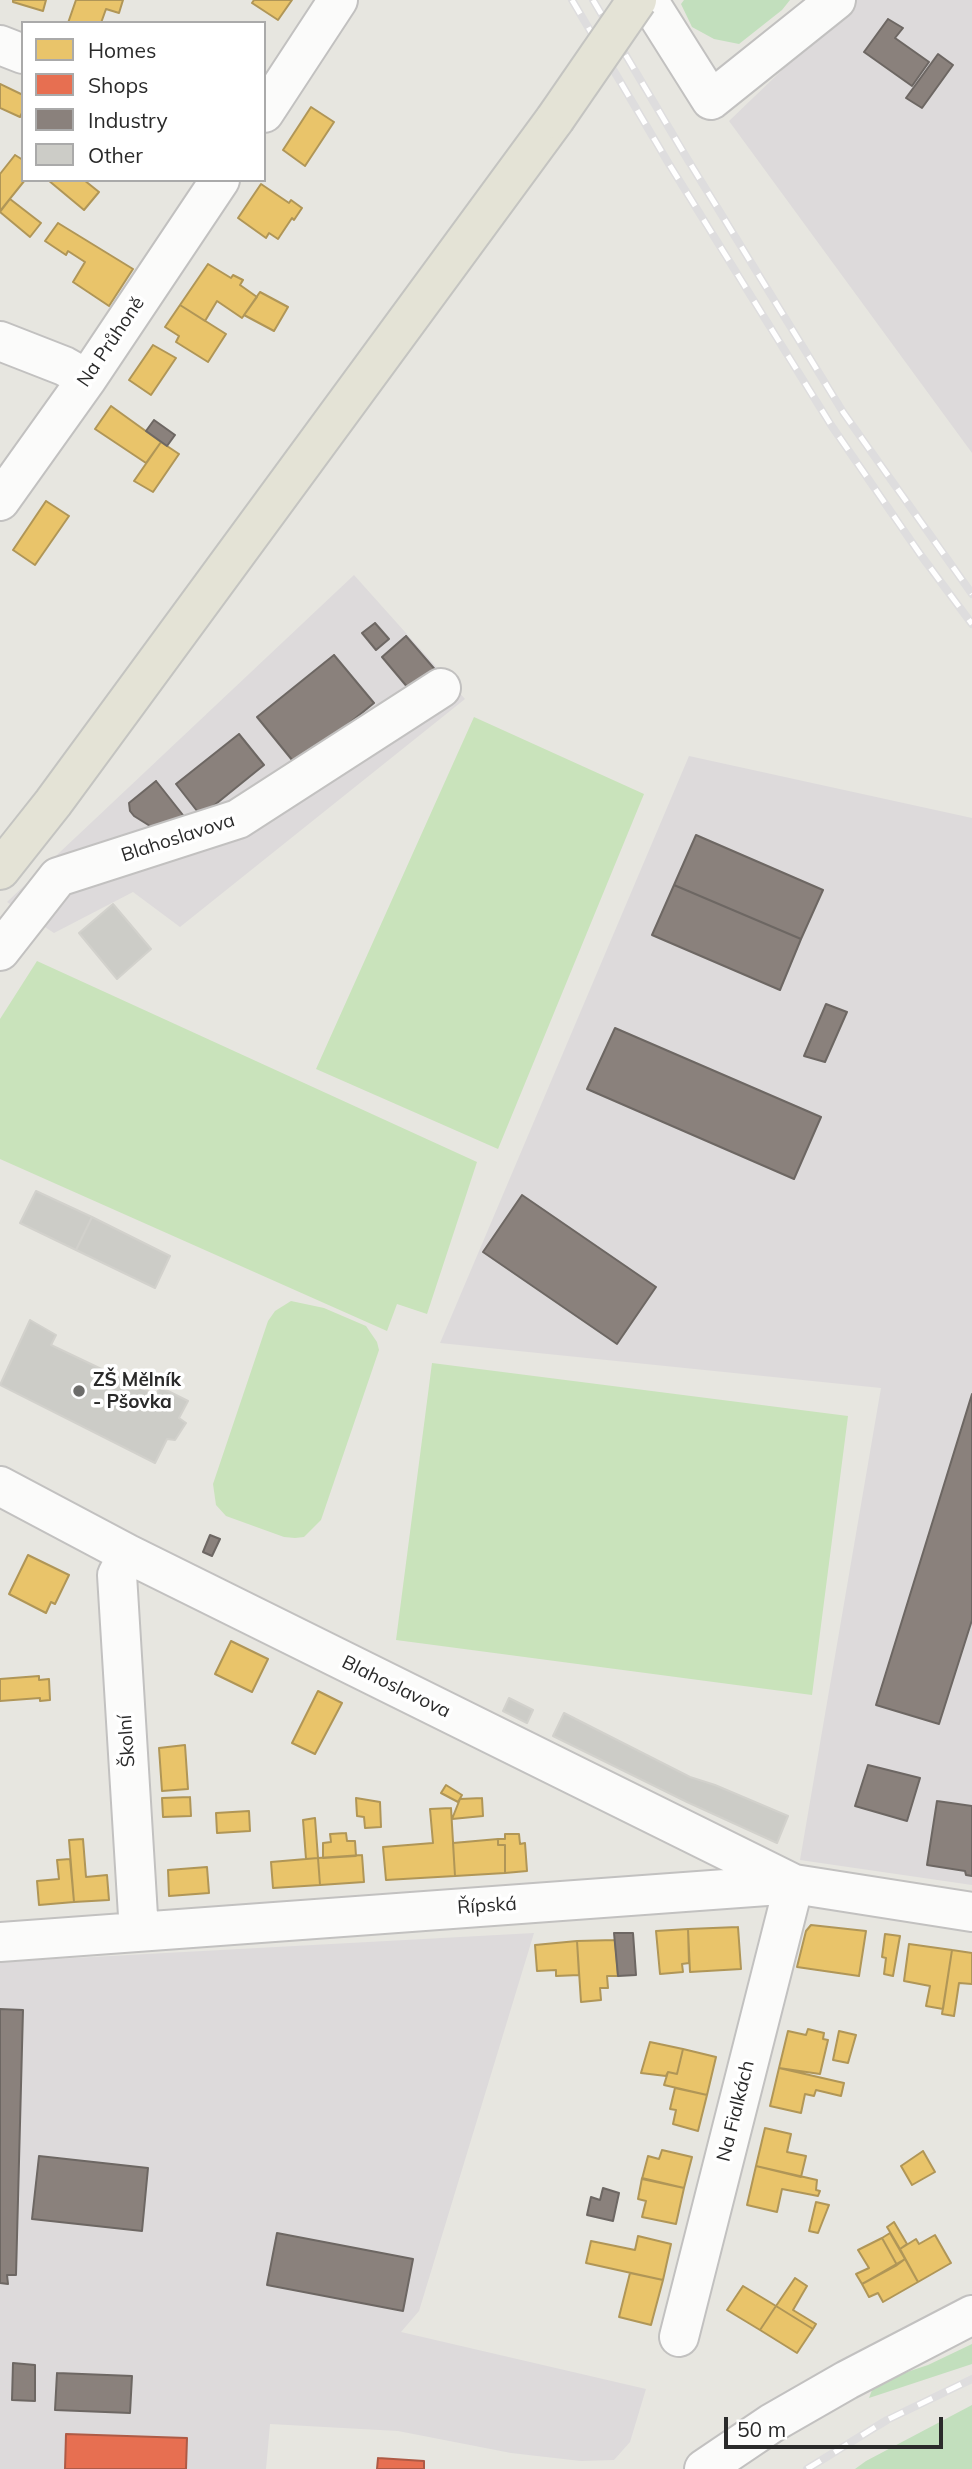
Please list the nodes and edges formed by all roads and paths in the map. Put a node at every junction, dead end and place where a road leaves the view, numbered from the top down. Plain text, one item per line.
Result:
1 (338, 0) edge
2 (637, 0) edge
3 (648, 0) edge
4 (836, 0) edge
5 (0, 45) edge
6 (21, 53) edge
7 (266, 110) edge
8 (219, 182) edge
9 (0, 341) edge
10 (87, 379) junction
11 (0, 500) edge
12 (441, 688) dead end
13 (0, 870) edge
14 (0, 951) edge
15 (0, 1486) edge
16 (128, 1554) junction
17 (794, 1884) junction
18 (972, 1912) edge
19 (139, 1932) junction
20 (0, 1942) edge
21 (972, 2315) edge
22 (679, 2337) dead end
23 (704, 2469) edge

1 - 7 street
2 - 13 main road, bridge
3 - 4 street
5 - 6 street
8 - 10 street, Na Průhoně
9 - 10 street
10 - 11 street, Na Průhoně
12 - 14 street, Blahoslavova
15 - 16 street, Blahoslavova
16 - 17 street, Blahoslavova
16 - 19 street, Školní
17 - 18 street, Řípská
17 - 19 street, Řípská
17 - 22 street, Na Fialkách
19 - 20 street, Řípská
21 - 23 street

